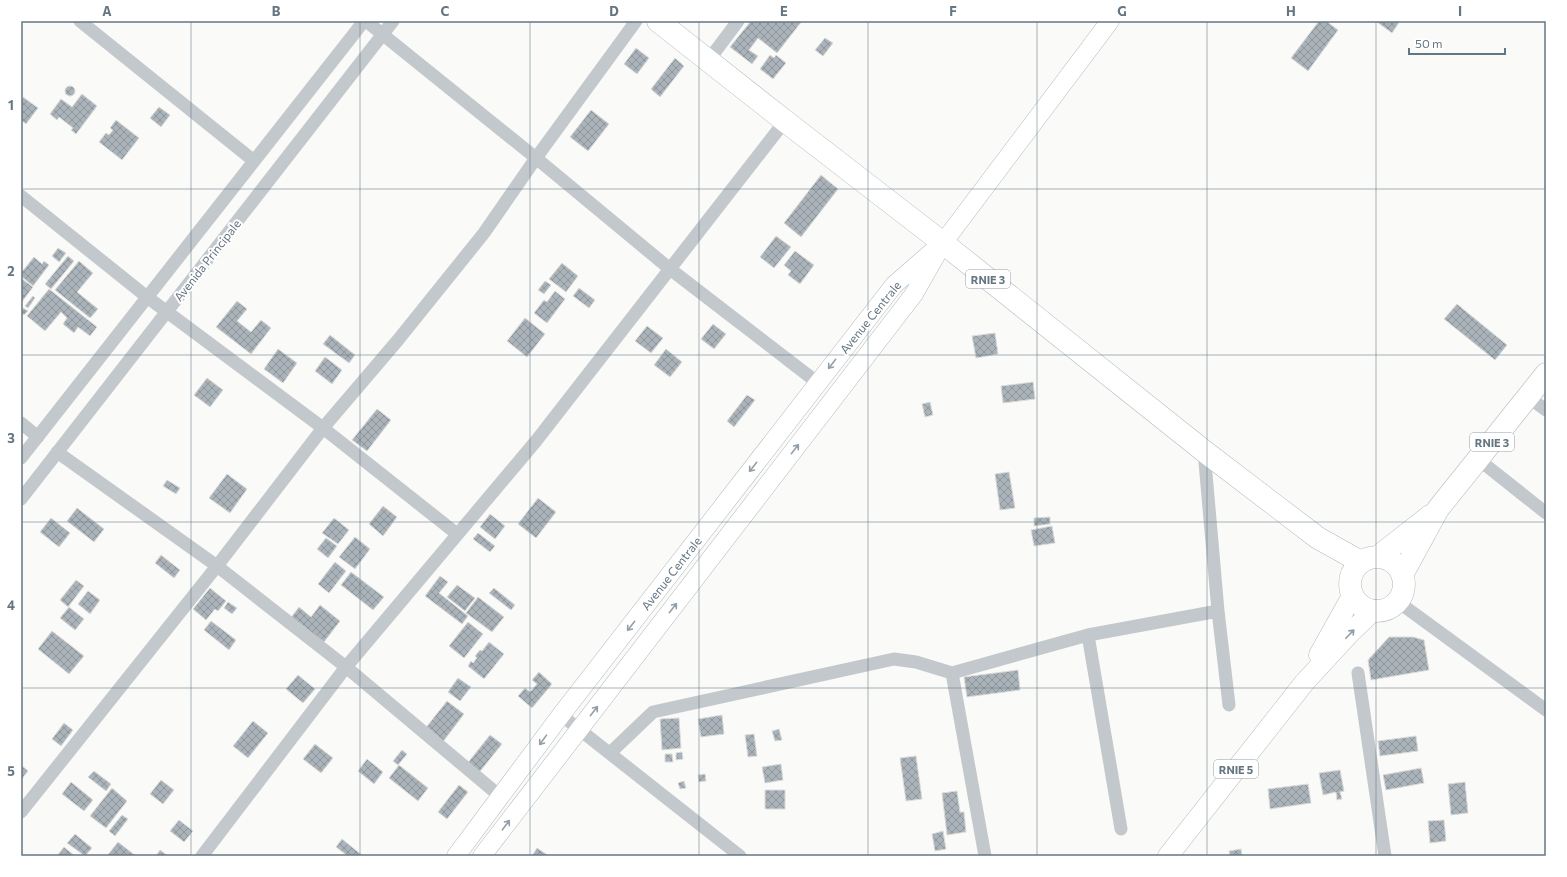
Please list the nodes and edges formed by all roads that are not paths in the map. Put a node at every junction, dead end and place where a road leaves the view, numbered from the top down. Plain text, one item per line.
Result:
1 (80, 21) edge
2 (365, 21) edge
3 (393, 21) edge
4 (636, 21) edge
5 (658, 21) edge
6 (738, 21) edge
7 (1110, 21) edge
8 (383, 34) junction
9 (708, 61) junction
10 (785, 121) junction
11 (536, 158) junction
12 (254, 161) junction
13 (21, 196) edge
14 (943, 243) junction
15 (670, 269) junction
16 (148, 297) junction
17 (167, 311) junction
18 (1546, 374) edge
19 (818, 383) junction
20 (1528, 397) junction
21 (1546, 410) edge
22 (21, 423) edge
23 (323, 428) junction
24 (38, 437) junction
25 (1204, 451) junction
26 (58, 452) junction
27 (21, 458) edge
28 (1478, 459) junction
29 (21, 499) edge
30 (1438, 509) junction
31 (1546, 513) edge
32 (457, 534) junction
33 (217, 566) junction
34 (1360, 574) junction
35 (1402, 575) junction
36 (1397, 601) junction
37 (1374, 610) junction
38 (1218, 611) junction
39 (1088, 635) junction
40 (346, 667) junction
41 (952, 673) junction
42 (1358, 673) dead end
43 (1304, 683) junction
44 (1229, 705) dead end
45 (1546, 710) edge
46 (561, 715) junction
47 (579, 729) junction
48 (610, 753) junction
49 (501, 797) junction
50 (21, 812) edge
51 (1121, 829) dead end
52 (202, 856) edge
53 (456, 856) edge
54 (482, 856) edge
55 (740, 856) edge
56 (985, 856) edge
57 (1168, 856) edge
58 (1385, 856) edge

1 - 12 street
2 - 8 street
2 - 12 street, Avenida Principale
3 - 8 street, Avenida Principale
4 - 11 street
5 - 9 highway, RNIE 3
6 - 9 street
7 - 14 street
8 - 11 street
8 - 17 street, Avenida Principale
9 - 10 highway, RNIE 3
10 - 14 highway, RNIE 3
10 - 15 street
11 - 15 street
11 - 23 street
12 - 16 street, Avenida Principale
13 - 16 street
14 -> 19 street, Avenue Centrale
14 - 25 highway, RNIE 3
47 -> 14 street, Avenue Centrale
15 - 19 street
15 - 32 street
16 - 17 street
16 - 24 street, Avenida Principale
17 - 23 street
17 - 26 street, Avenida Principale
18 - 20 highway, RNIE 3
19 -> 46 street, Avenue Centrale
20 - 21 street
20 - 28 highway, RNIE 3
22 - 24 street
23 - 32 street
23 - 33 street
24 - 27 street, Avenida Principale
25 - 34 highway, RNIE 3
25 - 38 street
26 - 29 street, Avenida Principale
26 - 33 street
28 - 30 highway, RNIE 3
28 - 31 street
30 - 34 highway, RNIE 3
30 - 35 highway, RNIE 3
32 - 40 street
33 - 40 street
33 - 50 street
34 - 35 highway, RNIE 3
34 - 37 highway, RNIE 3
34 - 43 main road, RNIE 5
35 - 36 highway, RNIE 3
36 - 37 highway
36 - 45 street
43 -> 37 main road, RNIE 5
38 - 39 street
38 - 44 street
39 - 41 street
39 - 51 street
40 - 49 street
40 - 52 street
41 - 48 street
41 - 56 street
42 - 58 street
43 - 57 main road, RNIE 5
46 - 47 street
46 -> 49 street, Avenue Centrale
47 - 48 street
54 -> 47 street, Avenue Centrale
48 - 55 street
49 - 53 street, Avenue Centrale

